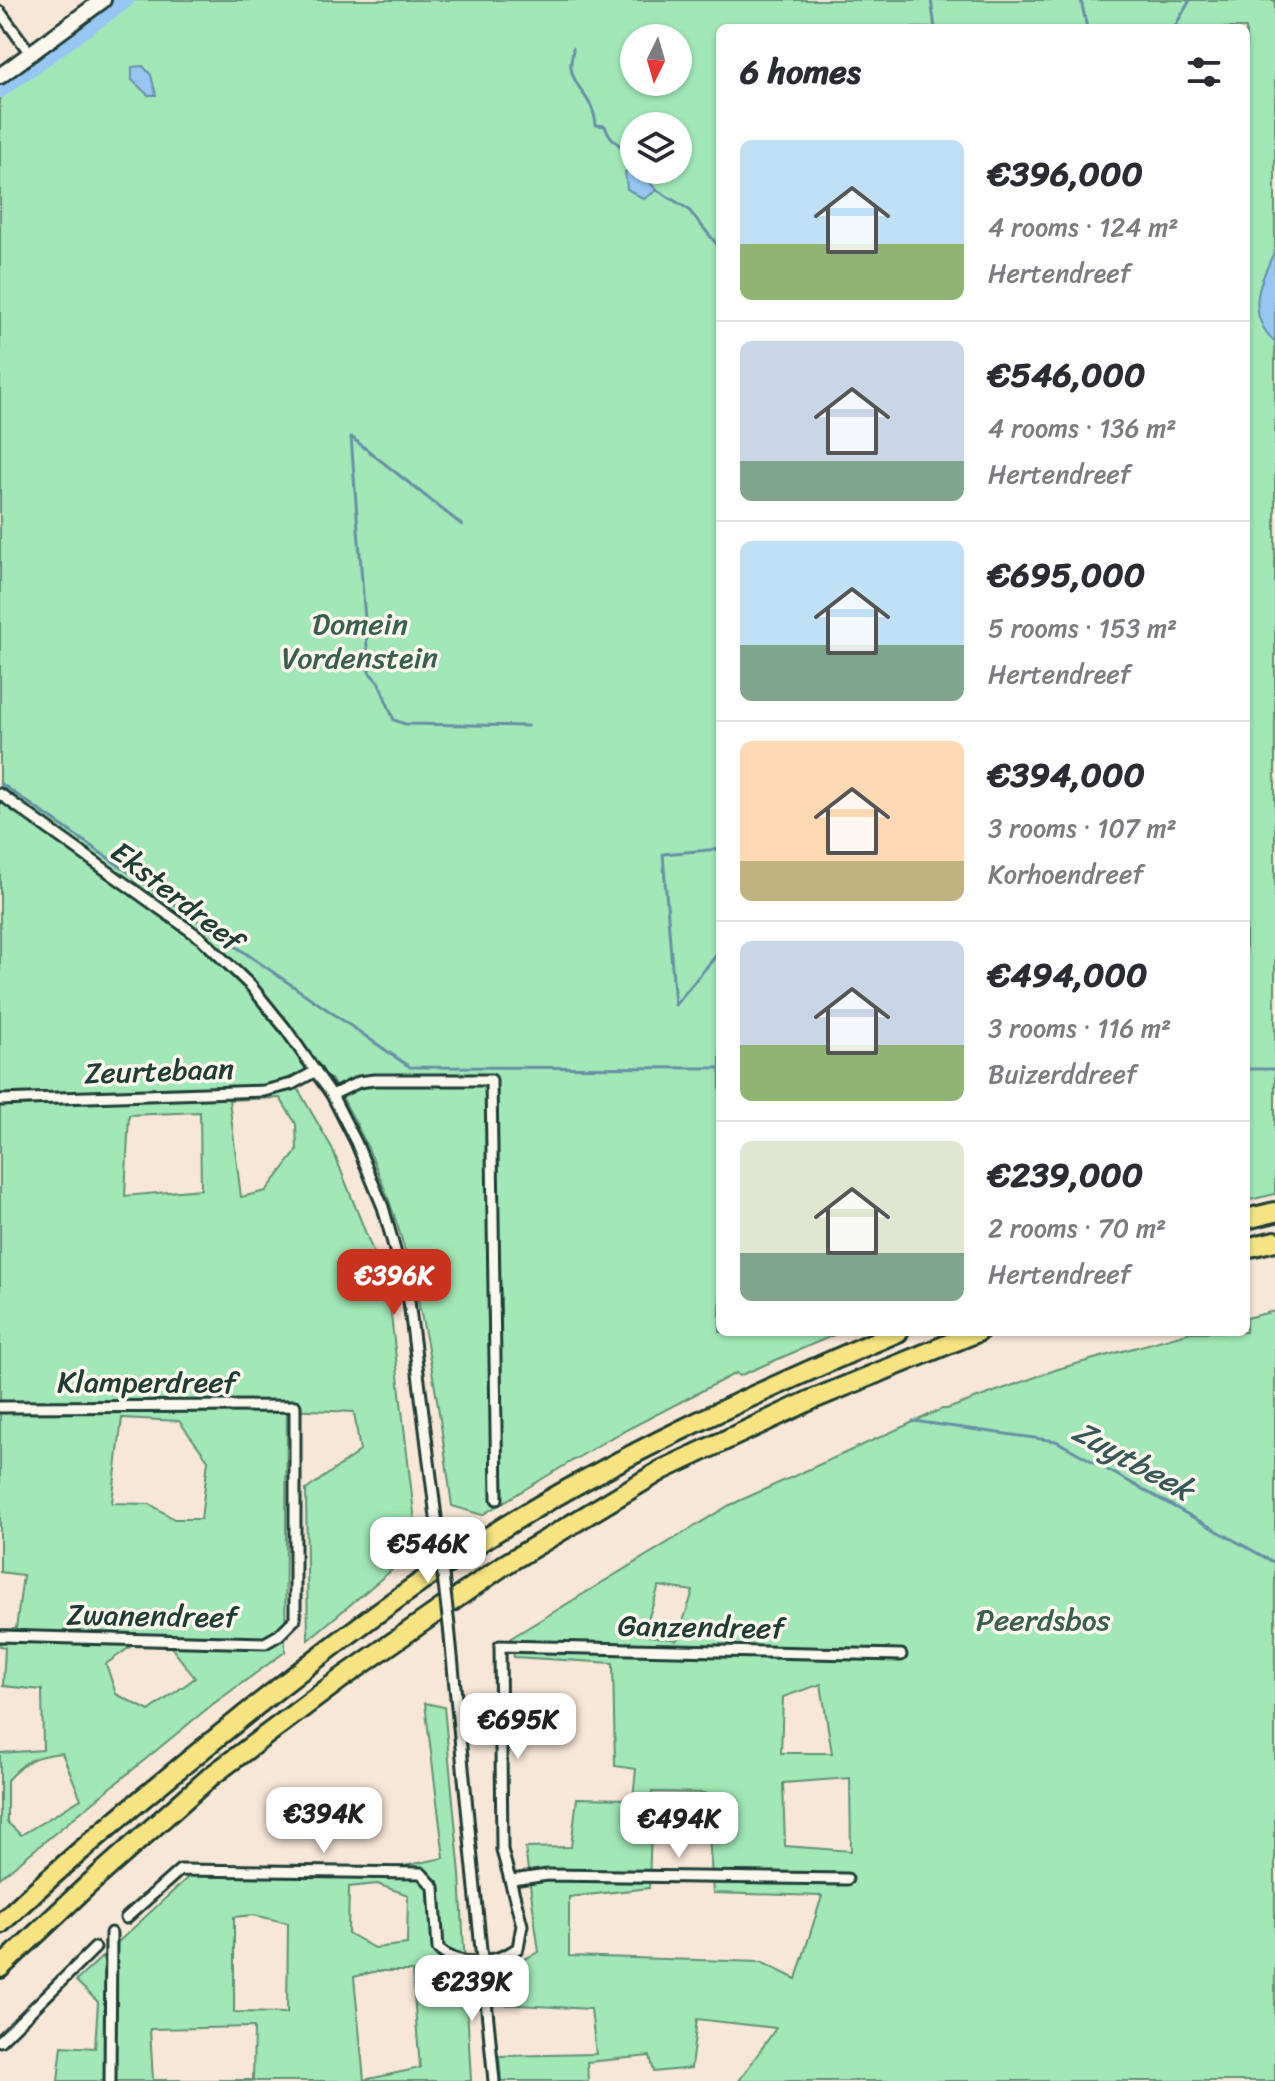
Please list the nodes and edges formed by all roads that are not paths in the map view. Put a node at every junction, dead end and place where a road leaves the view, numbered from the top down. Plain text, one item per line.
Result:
1 (103, 0) edge
2 (0, 12) edge
3 (30, 53) junction
4 (0, 76) edge
5 (0, 794) edge
6 (316, 1071) junction
7 (332, 1095) junction
8 (0, 1100) edge
9 (1275, 1212) edge
10 (1250, 1218) edge
11 (1275, 1241) edge
12 (1250, 1247) edge
13 (889, 1336) edge
14 (968, 1336) edge
15 (0, 1407) edge
16 (497, 1499) dead end
17 (295, 1619) joint
18 (0, 1636) edge
19 (901, 1655) dead end
20 (847, 1879) dead end
21 (512, 1880) junction
22 (126, 1918) dead end
23 (0, 1924) edge
24 (111, 1933) dead end
25 (95, 1948) dead end
26 (482, 1961) junction
27 (0, 1968) edge
28 (0, 2041) edge
29 (110, 2081) edge
30 (494, 2081) edge

1 - 3 main road
2 - 3 street
3 - 4 main road
5 - 6 street, Eksterdreef
6 - 7 street, Eksterdreef
6 - 8 street, Zeurtebaan
7 - 16 street
7 - 26 street, Eksterdreef, bridge
9 - 10 highway
11 - 12 highway
13 - 23 highway
14 - 27 highway
15 - 17 street, Klamperdreef
17 - 18 street, Zwanendreef
19 - 21 street, Ganzendreef
20 - 21 street
21 - 26 street
22 - 26 street
24 - 29 street
25 - 28 street
26 - 30 street, Eksterdreef

